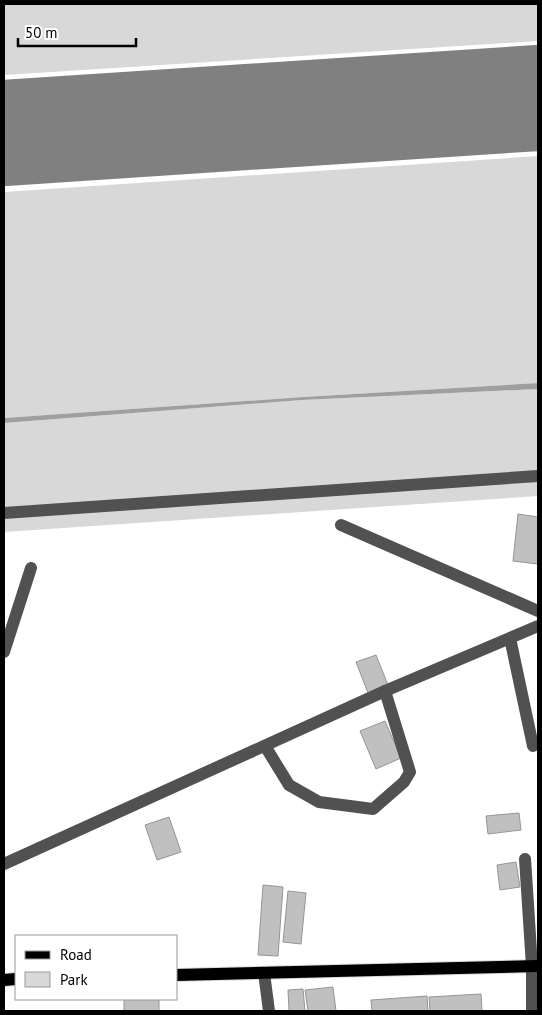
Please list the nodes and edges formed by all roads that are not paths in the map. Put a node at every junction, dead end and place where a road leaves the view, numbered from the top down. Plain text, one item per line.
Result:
1 (538, 476) edge
2 (4, 513) edge
3 (341, 525) dead end
4 (31, 568) dead end
5 (538, 611) edge
6 (538, 626) edge
7 (510, 638) junction
8 (4, 652) edge
9 (385, 691) junction
10 (265, 746) junction
11 (533, 746) dead end
12 (5, 859) edge
13 (525, 859) dead end
14 (535, 966) edge
15 (264, 973) junction
16 (178, 975) edge
17 (269, 1011) edge
18 (532, 1011) edge

1 - 2 street
3 - 5 street
4 - 8 street
6 - 7 street
7 - 9 street
7 - 11 street
9 - 10 street
9 - 10 street
10 - 12 street
13 - 14 street
14 - 15 main road
14 - 18 street
15 - 16 main road
15 - 17 street

